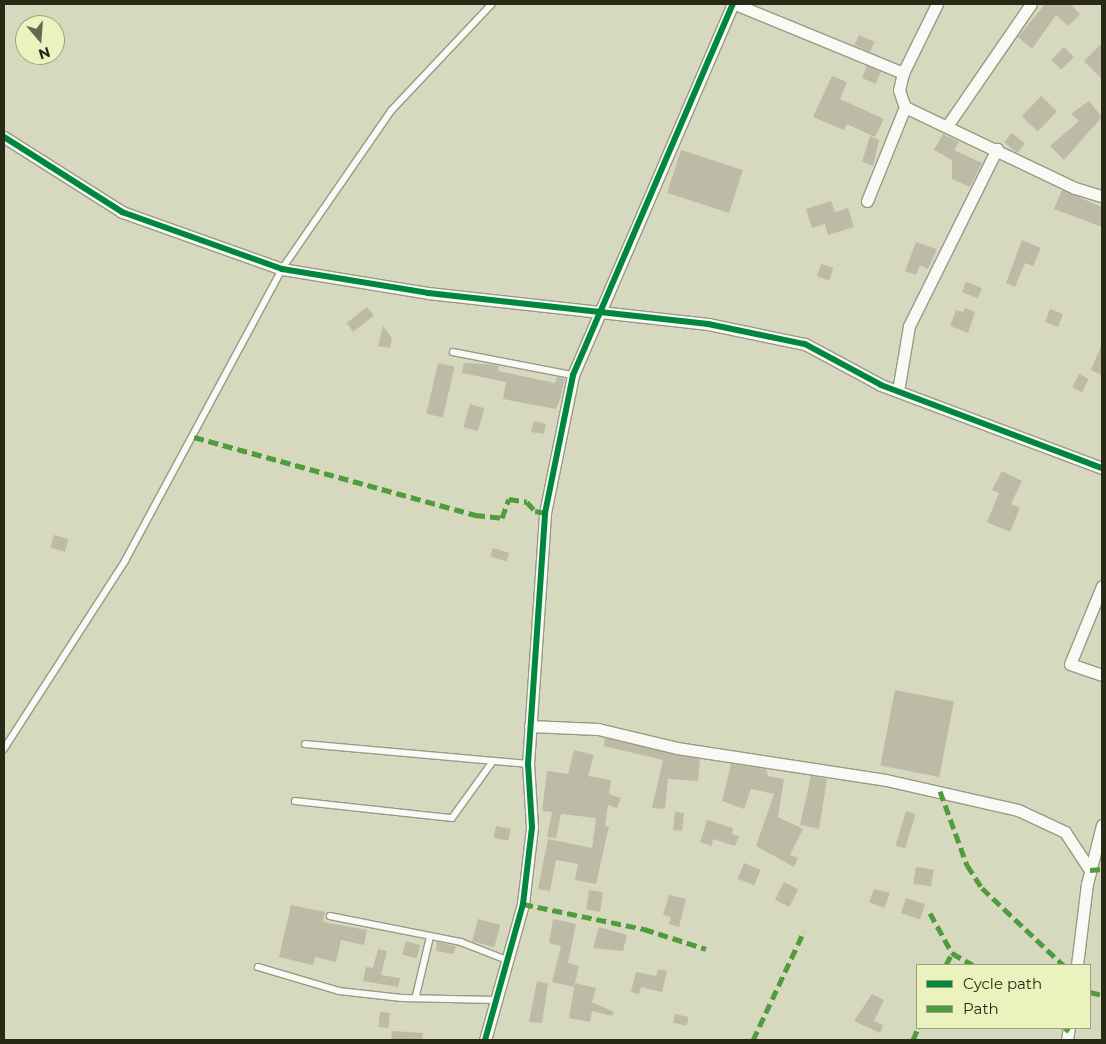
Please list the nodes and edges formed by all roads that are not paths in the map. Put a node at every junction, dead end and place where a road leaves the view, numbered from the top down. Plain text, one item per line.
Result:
1 (492, 4) edge
2 (734, 4) edge
3 (937, 4) edge
4 (1031, 4) edge
5 (903, 73) junction
6 (905, 106) junction
7 (947, 126) junction
8 (4, 137) edge
9 (998, 149) junction
10 (1102, 196) edge
11 (868, 201) dead end
12 (282, 269) junction
13 (597, 311) junction
14 (453, 352) dead end
15 (573, 375) junction
16 (898, 392) junction
17 (1102, 468) edge
18 (1102, 586) edge
19 (1102, 675) edge
20 (530, 726) junction
21 (305, 744) dead end
22 (4, 748) edge
23 (491, 764) junction
24 (528, 764) junction
25 (295, 800) dead end
26 (1102, 825) edge
27 (1090, 870) junction
28 (330, 916) dead end
29 (430, 937) junction
30 (508, 960) junction
31 (1077, 964) edge
32 (258, 968) dead end
33 (416, 996) junction
34 (495, 1000) junction
35 (485, 1040) edge

1 - 12 lane
2 - 5 street
2 - 13 street
3 - 5 street
4 - 7 street
5 - 6 street
6 - 7 street
6 - 11 street
7 - 9 street
8 - 12 street
9 - 10 street
9 - 16 street
12 - 13 street
12 - 22 lane
13 - 15 street
13 - 16 street
14 - 15 lane
15 - 20 street
16 - 17 street
18 - 19 street
20 - 24 street
20 - 27 street
21 - 23 lane
23 - 24 lane
23 - 25 lane
24 - 30 street
26 - 27 street
27 - 31 street
28 - 29 lane
29 - 30 lane
29 - 33 lane
30 - 34 street
32 - 33 lane
33 - 34 lane
34 - 35 street

